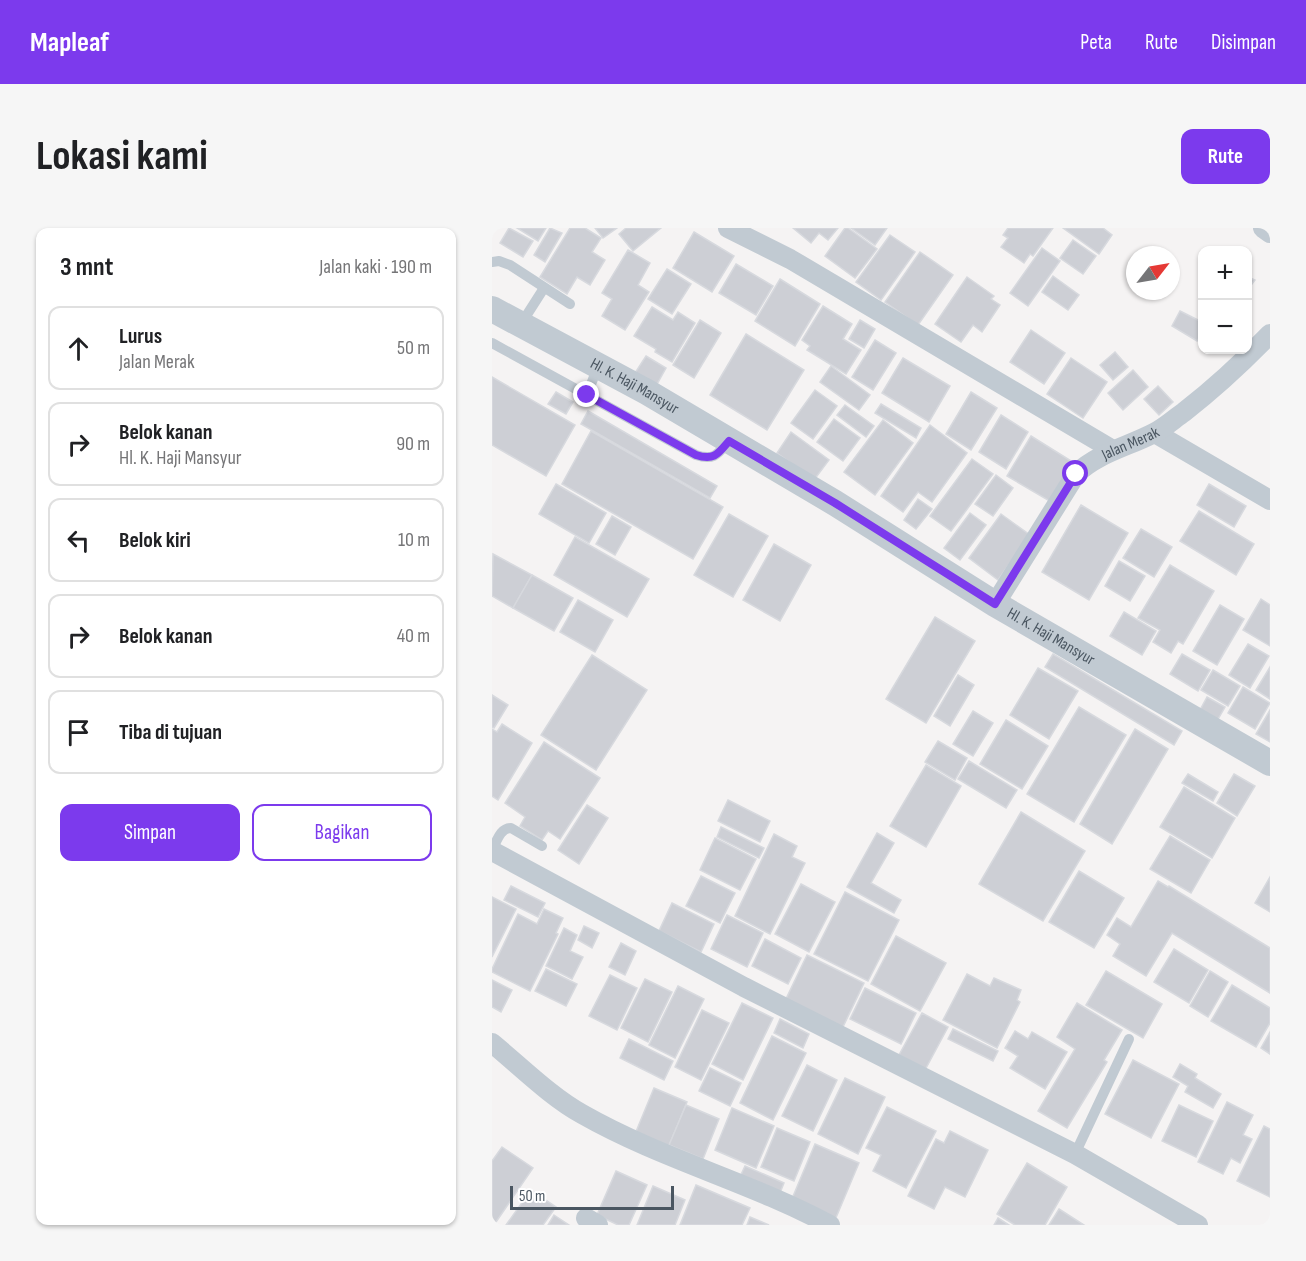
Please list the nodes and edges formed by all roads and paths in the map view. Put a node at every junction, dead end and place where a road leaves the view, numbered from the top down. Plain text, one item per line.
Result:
1 (728, 228) edge
2 (1263, 228) edge
3 (1270, 233) edge
4 (492, 262) edge
5 (544, 288) junction
6 (570, 304) dead end
7 (492, 309) edge
8 (520, 324) junction
9 (1270, 334) edge
10 (492, 343) edge
11 (598, 366) junction
12 (587, 395) junction
13 (1155, 433) junction
14 (729, 441) junction
15 (1113, 450) junction
16 (1270, 500) edge
17 (995, 604) junction
18 (1270, 763) edge
19 (542, 846) dead end
20 (492, 850) edge
21 (1129, 1039) dead end
22 (492, 1043) edge
23 (1075, 1154) junction
24 (830, 1225) edge
25 (1198, 1225) edge

1 - 15 street
2 - 3 street
4 - 5 lane
5 - 6 lane
5 - 8 lane
7 - 8 street, Hl. K. Haji Mansyur
8 - 11 street, Hl. K. Haji Mansyur
9 - 13 street, Jalan Merak
10 - 12 lane
11 - 12 lane
11 - 14 street, Hl. K. Haji Mansyur
12 - 14 lane
13 - 15 street, Jalan Merak
13 - 16 street
14 - 17 street, Hl. K. Haji Mansyur
15 - 17 street, Jalan Merak
17 - 18 street, Hl. K. Haji Mansyur
19 - 20 lane
20 - 23 street
21 - 23 lane
22 - 24 street
23 - 25 street

